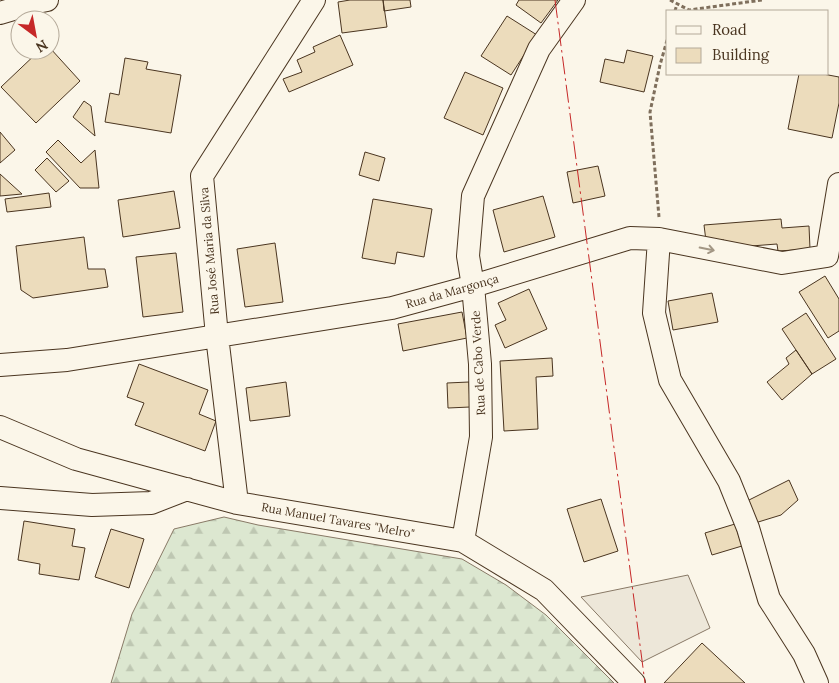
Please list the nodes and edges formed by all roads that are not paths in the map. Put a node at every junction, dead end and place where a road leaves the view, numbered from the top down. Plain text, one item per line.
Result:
1 (47, 0) edge
2 (314, 0) edge
3 (574, 0) edge
4 (0, 13) edge
5 (839, 184) edge
6 (659, 239) junction
7 (473, 286) junction
8 (217, 336) junction
9 (0, 365) edge
10 (0, 427) edge
11 (187, 489) junction
12 (0, 498) edge
13 (237, 503) junction
14 (462, 541) junction
15 (634, 683) edge
16 (817, 683) edge

1 - 4 street
2 - 8 street, Rua José Maria da Silva
3 - 7 street, Rua de Cabo Verde
6 -> 5 street, Rua da Margonça
6 - 7 street, Rua da Margonça
6 - 16 street
7 - 8 street, Rua da Margonça
7 - 14 street, Rua de Cabo Verde
8 - 9 street, Rua da Margonça
8 - 13 street, Rua José Maria da Silva
10 - 11 street, Rua Manuel Tavares "Melro"
11 - 12 street
11 - 13 street, Rua Manuel Tavares "Melro"
13 - 14 street, Rua Manuel Tavares "Melro"
14 - 15 street, Rua Manuel Tavares "Melro"

